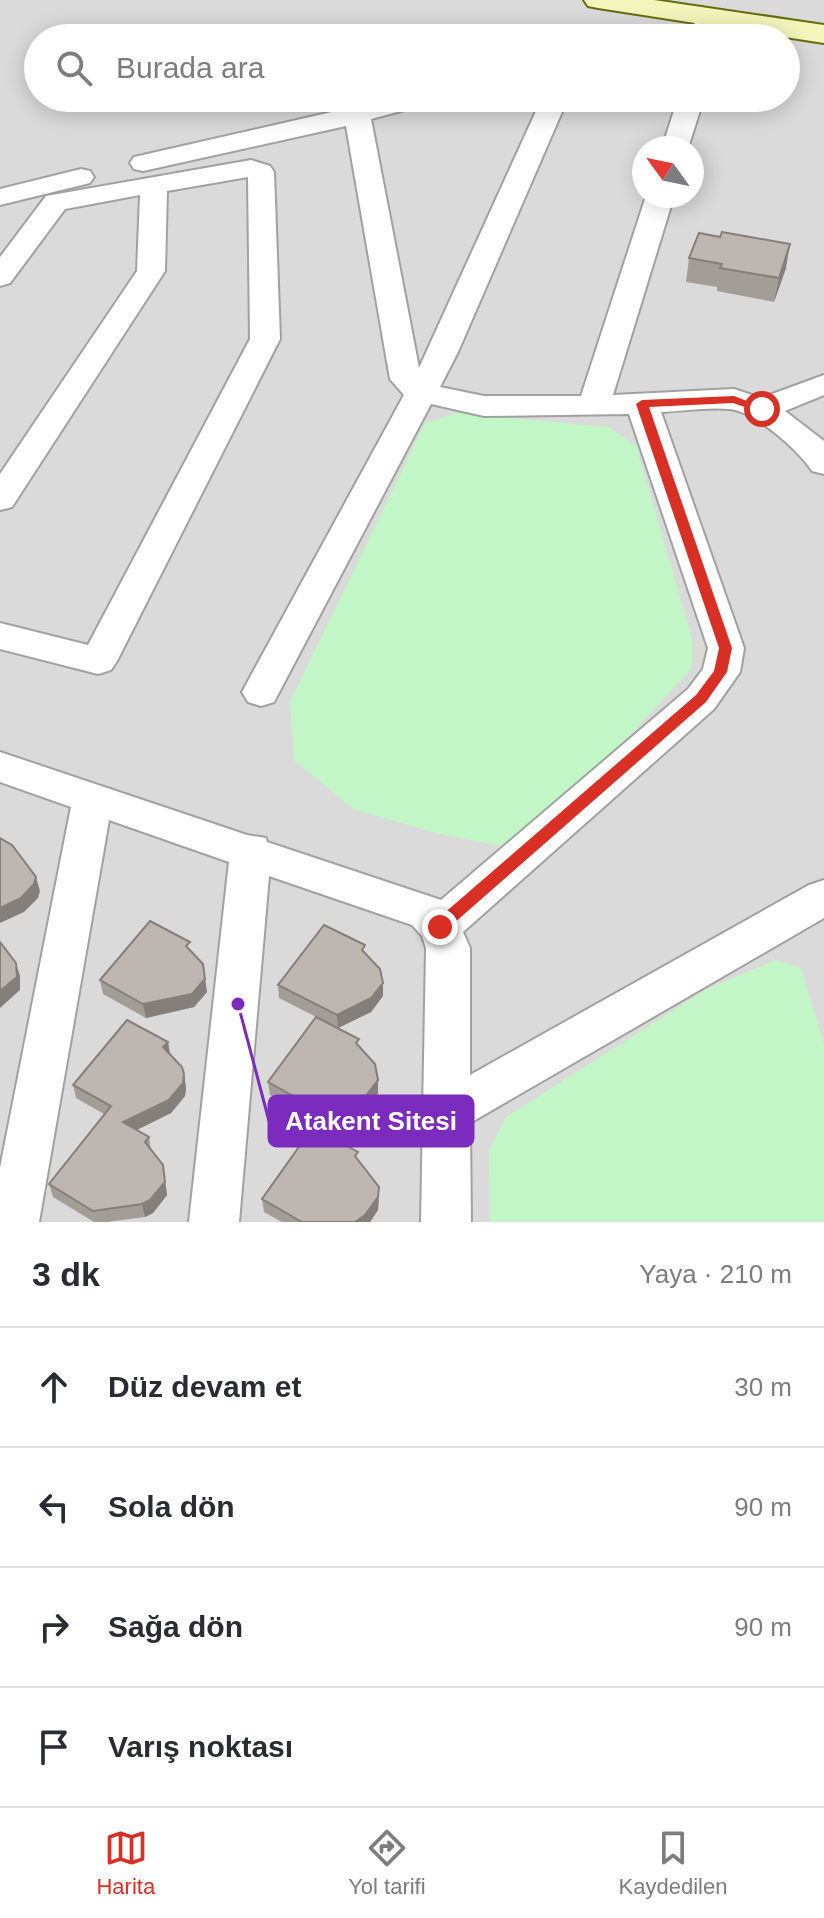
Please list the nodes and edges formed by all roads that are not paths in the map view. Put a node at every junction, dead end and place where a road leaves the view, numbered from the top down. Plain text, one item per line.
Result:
1 (598, 0) edge
2 (714, 18) junction
3 (707, 24) edge
4 (755, 24) edge
5 (800, 31) edge
6 (824, 34) edge
7 (368, 112) edge
8 (549, 112) edge
9 (687, 112) edge
10 (357, 115) junction
11 (679, 136) edge
12 (181, 167) junction
13 (154, 185) junction
14 (0, 197) edge
15 (656, 208) edge
16 (0, 277) edge
17 (824, 384) edge
18 (419, 392) junction
19 (642, 404) junction
20 (594, 406) junction
21 (762, 409) junction
22 (824, 464) edge
23 (0, 499) edge
24 (0, 636) edge
25 (261, 692) dead end
26 (0, 767) edge
27 (93, 797) junction
28 (251, 850) junction
29 (822, 905) edge
30 (440, 927) junction
31 (447, 1112) junction
32 (14, 1222) edge
33 (214, 1222) edge
34 (446, 1222) edge

1 - 2 street
2 - 3 street
2 - 4 street
5 - 6 street
7 - 10 street
8 - 18 street
9 - 11 street
10 - 12 street
10 - 18 street
12 - 13 street
12 - 14 street
12 - 24 street
13 - 16 street
13 - 23 street
15 - 20 street
17 - 21 street
18 - 20 street
18 - 25 street
19 - 20 street
19 - 21 street
19 - 30 street
21 - 22 street
26 - 27 street
27 - 28 street
27 - 32 street
28 - 30 street
28 - 33 street
29 - 31 street
30 - 31 street
31 - 34 street

